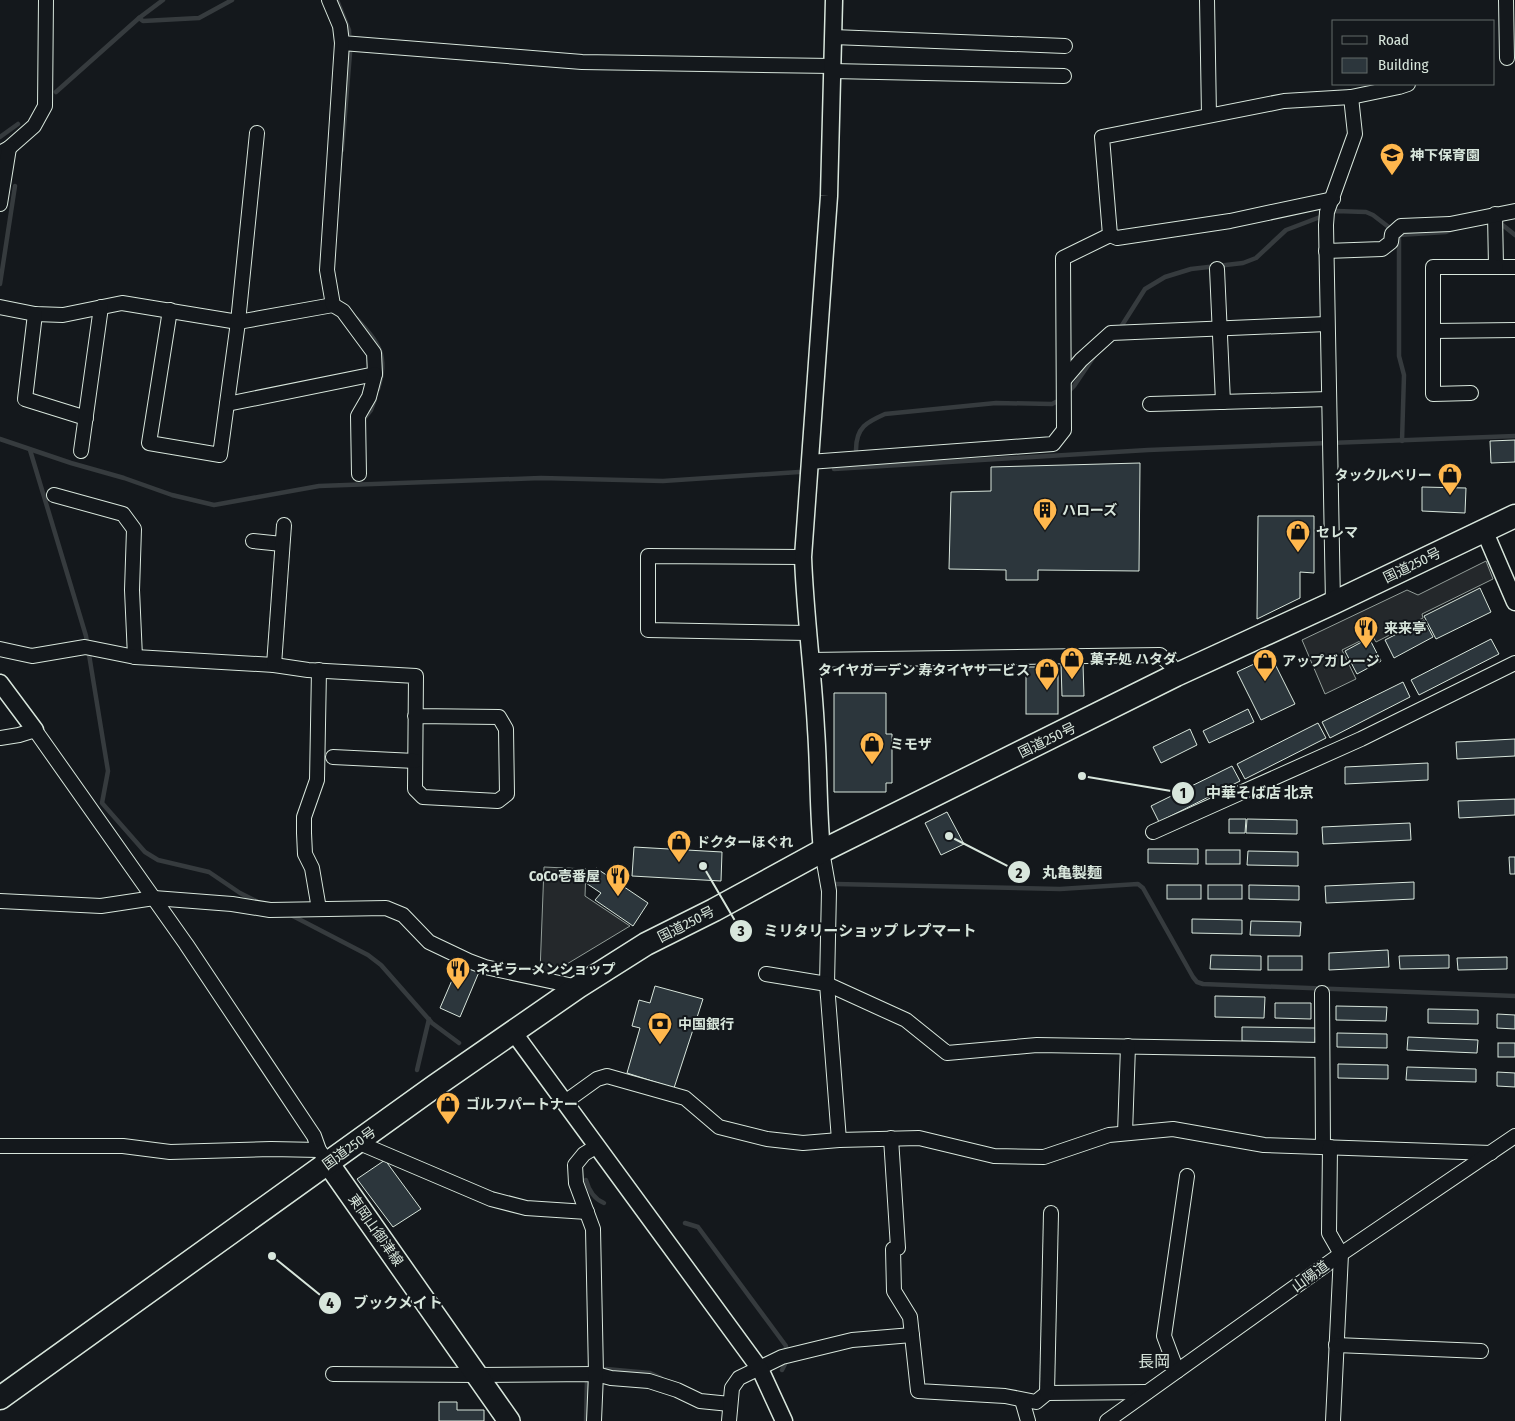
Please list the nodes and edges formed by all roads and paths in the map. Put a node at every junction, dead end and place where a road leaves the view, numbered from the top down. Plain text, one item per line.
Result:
1 (46, 0) edge
2 (329, 0) edge
3 (834, 0) edge
4 (1207, 0) edge
5 (1506, 0) edge
6 (833, 37) junction
7 (347, 43) junction
8 (1065, 46) dead end
9 (1505, 58) edge
10 (832, 69) junction
11 (1064, 76) dead end
12 (1406, 85) edge
13 (1351, 97) junction
14 (1209, 115) junction
15 (257, 133) dead end
16 (4, 151) edge
17 (1333, 199) junction
18 (0, 204) edge
19 (1515, 210) edge
20 (1495, 214) junction
21 (1110, 235) junction
22 (1326, 251) junction
23 (1496, 267) junction
24 (1515, 267) edge
25 (1217, 269) dead end
26 (332, 305) junction
27 (1, 307) edge
28 (101, 307) junction
29 (170, 310) junction
30 (35, 314) junction
31 (238, 322) junction
32 (1328, 324) junction
33 (1219, 329) junction
34 (1515, 330) edge
35 (1433, 331) junction
36 (376, 374) junction
37 (1064, 391) junction
38 (1471, 393) dead end
39 (1329, 399) junction
40 (1223, 402) junction
41 (227, 404) junction
42 (1150, 404) dead end
43 (86, 418) junction
44 (81, 451) dead end
45 (809, 462) junction
46 (359, 474) dead end
47 (54, 495) dead end
48 (1515, 516) edge
49 (284, 525) dead end
50 (1484, 530) junction
51 (253, 541) dead end
52 (282, 544) junction
53 (803, 557) junction
54 (1515, 602) edge
55 (1332, 604) junction
56 (808, 633) junction
57 (0, 649) edge
58 (135, 657) junction
59 (810, 660) junction
60 (1515, 664) edge
61 (274, 665) junction
62 (319, 670) junction
63 (1176, 675) junction
64 (0, 683) edge
65 (415, 716) junction
66 (35, 730) junction
67 (0, 738) edge
68 (333, 757) dead end
69 (415, 761) junction
70 (1153, 832) dead end
71 (822, 852) junction
72 (154, 898) junction
73 (0, 901) edge
74 (319, 909) junction
75 (766, 974) dead end
76 (827, 984) junction
77 (572, 986) junction
78 (1322, 993) dead end
79 (514, 1033) junction
80 (1128, 1046) junction
81 (1322, 1050) junction
82 (566, 1102) junction
83 (1125, 1134) junction
84 (1515, 1136) edge
85 (891, 1138) junction
86 (839, 1140) junction
87 (357, 1142) junction
88 (0, 1146) edge
89 (597, 1146) junction
90 (1326, 1147) junction
91 (1491, 1153) junction
92 (324, 1156) junction
93 (1188, 1176) dead end
94 (587, 1212) junction
95 (1050, 1212) dead end
96 (1341, 1254) junction
97 (912, 1335) junction
98 (1336, 1344) junction
99 (1481, 1351) dead end
100 (760, 1369) junction
101 (1177, 1371) junction
102 (332, 1374) dead end
103 (596, 1374) junction
104 (477, 1375) junction
105 (1147, 1392) junction
106 (1047, 1393) junction
107 (0, 1398) edge
108 (1022, 1400) junction
109 (730, 1404) junction
110 (509, 1421) edge
111 (594, 1421) edge
112 (729, 1421) edge
113 (784, 1421) edge
114 (1028, 1421) edge
115 (1107, 1421) edge
116 (1333, 1421) edge

1 - 16 street
2 - 7 street
3 - 6 street
4 - 14 street
5 - 9 street
6 - 8 street
6 - 10 street
7 - 10 street
7 - 26 street
10 - 11 street
10 - 45 street
12 - 13 street
13 - 14 street
13 - 17 street
14 - 21 street
15 - 31 street
16 - 18 street
17 - 21 street
17 - 22 street
19 - 20 street
20 - 22 street
20 - 23 street
21 - 37 street
22 - 32 street
23 - 24 street
23 - 35 street
25 - 33 street
26 - 31 street
26 - 36 street
27 - 30 street
28 - 29 street
28 - 30 street
28 - 43 street
29 - 31 street
29 - 41 street
30 - 43 street
31 - 41 street
32 - 33 street
32 - 39 street
33 - 37 street
33 - 40 street
34 - 35 street
35 - 38 street
36 - 41 street
36 - 46 street
37 - 45 street
39 - 40 street
39 - 55 street
40 - 42 street
43 - 44 street
45 - 53 street
47 - 58 street
48 - 50 highway, 国道250号
49 - 52 street
50 - 54 street
50 - 55 highway, 国道250号
51 - 52 street
52 - 61 street
53 - 56 street
53 - 56 street
55 - 63 highway, 国道250号
56 - 59 street
57 - 58 street
58 - 61 street
59 - 63 street
59 - 71 street
60 - 70 street
61 - 62 street
62 - 65 street
62 - 74 street
63 - 71 highway, 国道250号
64 - 66 street
65 - 69 street
65 - 69 street
66 - 67 street
66 - 72 street
68 - 69 street
71 - 76 street
71 - 77 highway, 国道250号
72 - 73 street
72 - 74 street
72 - 92 street
74 - 77 street
75 - 76 street
76 - 80 street
76 - 86 street
77 - 79 highway, 国道250号
78 - 81 street
79 - 82 street
79 - 87 highway, 国道250号
80 - 81 street
80 - 83 street
81 - 90 street
82 - 86 street
82 - 89 street
83 - 85 street
83 - 90 street
84 - 91 street, 山陽道
85 - 86 street
85 - 97 street
87 - 92 highway, 国道250号
87 - 94 street
88 - 92 street
89 - 94 street
89 - 100 street
90 - 91 street
90 - 96 street
91 - 96 street, 山陽道
92 - 104 main road, 東岡山御津線
92 - 107 highway, 国道250号
93 - 101 street
94 - 103 street
95 - 106 street
96 - 98 street
96 - 101 street, 山陽道
97 - 100 street
97 - 108 street
98 - 99 street
98 - 116 street
100 - 109 street
100 - 113 street
101 - 105 street, 山陽道
102 - 104 street
103 - 104 street
103 - 109 street
103 - 111 street
104 - 110 main road, 東岡山御津線
105 - 106 street
105 - 115 street, 山陽道
106 - 108 street
108 - 114 street
109 - 112 street

